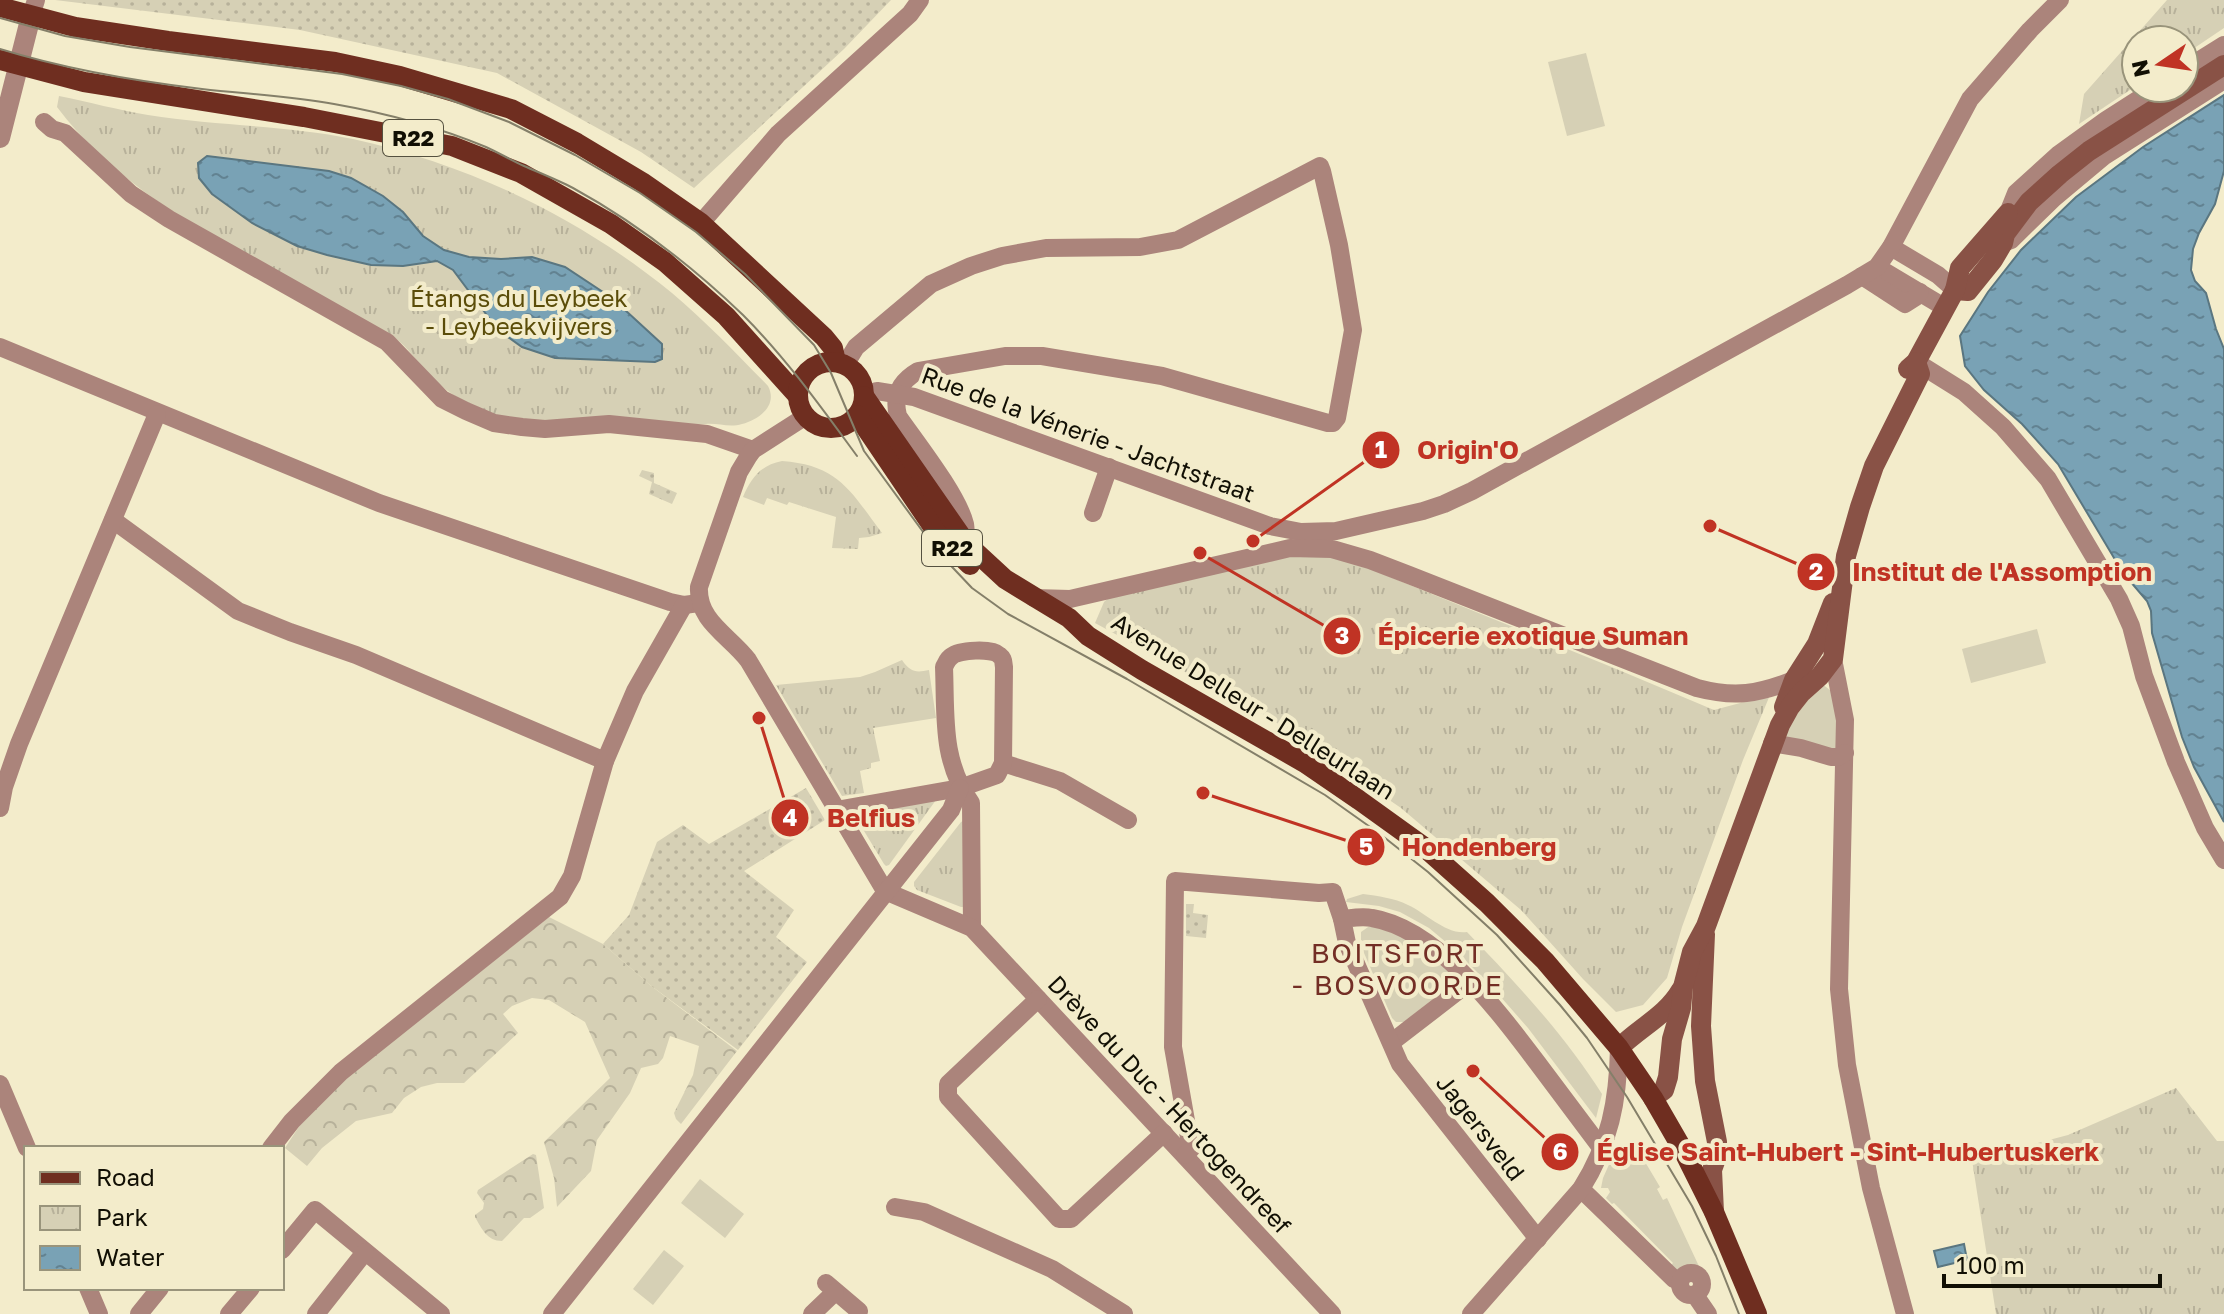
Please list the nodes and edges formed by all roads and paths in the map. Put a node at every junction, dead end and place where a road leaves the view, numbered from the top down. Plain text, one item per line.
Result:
1 (920, 0) edge
2 (2060, 0) edge
3 (0, 7) edge
4 (34, 8) edge
5 (2224, 45) edge
6 (2200, 60) edge
7 (10, 63) edge
8 (2224, 65) edge
9 (2224, 80) edge
10 (2131, 104) edge
11 (44, 122) dead end
12 (0, 138) edge
13 (2029, 202) junction
14 (2008, 213) junction
15 (701, 223) junction
16 (2003, 243) junction
17 (1891, 247) junction
18 (1869, 272) junction
19 (1949, 299) junction
20 (0, 347) edge
21 (1916, 362) junction
22 (840, 364) junction
23 (897, 393) junction
24 (860, 406) junction
25 (801, 407) junction
26 (157, 414) junction
27 (749, 448) junction
28 (1109, 467) junction
29 (1093, 513) dead end
30 (113, 520) junction
31 (1372, 523) junction
32 (1270, 526) junction
33 (966, 543) junction
34 (1268, 552) junction
35 (1846, 556) junction
36 (1370, 560) junction
37 (1034, 598) junction
38 (692, 604) junction
39 (1088, 636) junction
40 (1834, 654) junction
41 (1794, 680) junction
42 (1776, 734) junction
43 (1845, 753) junction
44 (1003, 757) junction
45 (605, 761) junction
46 (960, 788) junction
47 (0, 808) edge
48 (836, 810) junction
49 (1128, 820) dead end
50 (2224, 860) edge
51 (885, 891) junction
52 (1342, 919) junction
53 (1706, 926) junction
54 (972, 928) junction
55 (1471, 981) junction
56 (1683, 987) junction
57 (1038, 999) junction
58 (1392, 1042) junction
59 (1619, 1048) junction
60 (0, 1084) edge
61 (1653, 1098) junction
62 (1164, 1133) junction
63 (26, 1146) edge
64 (273, 1146) edge
65 (1602, 1149) junction
66 (1185, 1155) junction
67 (1581, 1189) junction
68 (895, 1207) dead end
69 (1714, 1212) junction
70 (1538, 1239) junction
71 (284, 1248) edge
72 (365, 1252) junction
73 (89, 1290) edge
74 (158, 1290) edge
75 (249, 1290) edge
76 (859, 1311) dead end
77 (1328, 1313) edge
78 (99, 1314) edge
79 (139, 1314) edge
80 (229, 1314) edge
81 (316, 1314) edge
82 (441, 1314) edge
83 (552, 1314) edge
84 (812, 1314) edge
85 (1124, 1314) edge
86 (1471, 1314) edge
87 (1708, 1314) edge
88 (1757, 1314) edge
89 (1905, 1314) edge

1 - 15 street
2 - 17 street
3 - 4 main road, R22
4 - 7 street
4 - 15 main road, R22
5 - 6 street
7 - 12 street
7 - 25 main road, R22
8 - 13 main road
9 - 16 street
10 - 14 street
11 - 27 street
13 - 14 main road
13 - 16 main road
14 - 19 main road
15 - 22 main road, R22
16 - 19 main road
17 - 18 street
17 - 19 street
18 - 19 street
18 - 31 street
19 - 21 main road
20 - 26 street
21 - 35 main road
21 - 50 street
22 - 23 street
22 - 24 main road, R22
22 - 25 main road
23 - 24 street, Rue de la Vénerie - Jachtstraat
23 - 28 street, Rue de la Vénerie - Jachtstraat
23 - 33 street
24 - 25 main road
24 - 33 main road, R22
24 - 39 main road, R22
25 - 27 street
26 - 30 street
26 - 38 street
27 - 38 street
28 - 29 street
28 - 32 street, Rue de la Vénerie - Jachtstraat
30 - 45 street
30 - 47 street
31 - 32 street
31 - 36 street
32 - 34 street, Rue de la Vénerie - Jachtstraat
33 - 37 main road, R22
34 - 36 street
34 - 37 street
35 - 40 main road
35 - 41 main road
36 - 41 street
37 - 39 main road, R22
38 - 45 street
38 - 48 street
39 - 59 main road, Avenue Delleur - Delleurlaan / R22
40 - 42 main road
40 - 43 street
41 - 42 main road
42 - 43 street
42 - 53 main road
43 - 89 street
44 - 46 street
44 - 46 street
44 - 49 street
45 - 64 street
46 - 48 street
46 - 51 street
46 - 54 street
48 - 51 street
51 - 54 street, Drève du Duc - Hertogendreef
51 - 83 street
52 - 55 street
52 - 58 street, Jagersveld
52 - 66 street, Jagersveld
53 - 56 main road
53 - 69 main road
54 - 57 street, Drève du Duc - Hertogendreef
55 - 58 street
55 - 65 street
56 - 59 main road
56 - 61 main road
57 - 62 street, Drève du Duc - Hertogendreef
57 - 62 street
58 - 70 street, Jagersveld
59 - 61 main road, Avenue Delleur - Delleurlaan / R22
59 - 65 street
60 - 63 street
61 - 69 main road, Avenue Delleur - Delleurlaan / R22
62 - 66 street, Drève du Duc - Hertogendreef
65 - 67 street
66 - 77 street, Drève du Duc - Hertogendreef
67 - 70 street
67 - 87 street
68 - 85 street
69 - 88 main road, Avenue Delleur - Delleurlaan / R22
70 - 86 street
71 - 72 street
72 - 81 street
72 - 82 street
73 - 78 street
74 - 79 street
75 - 80 street
76 - 84 street

